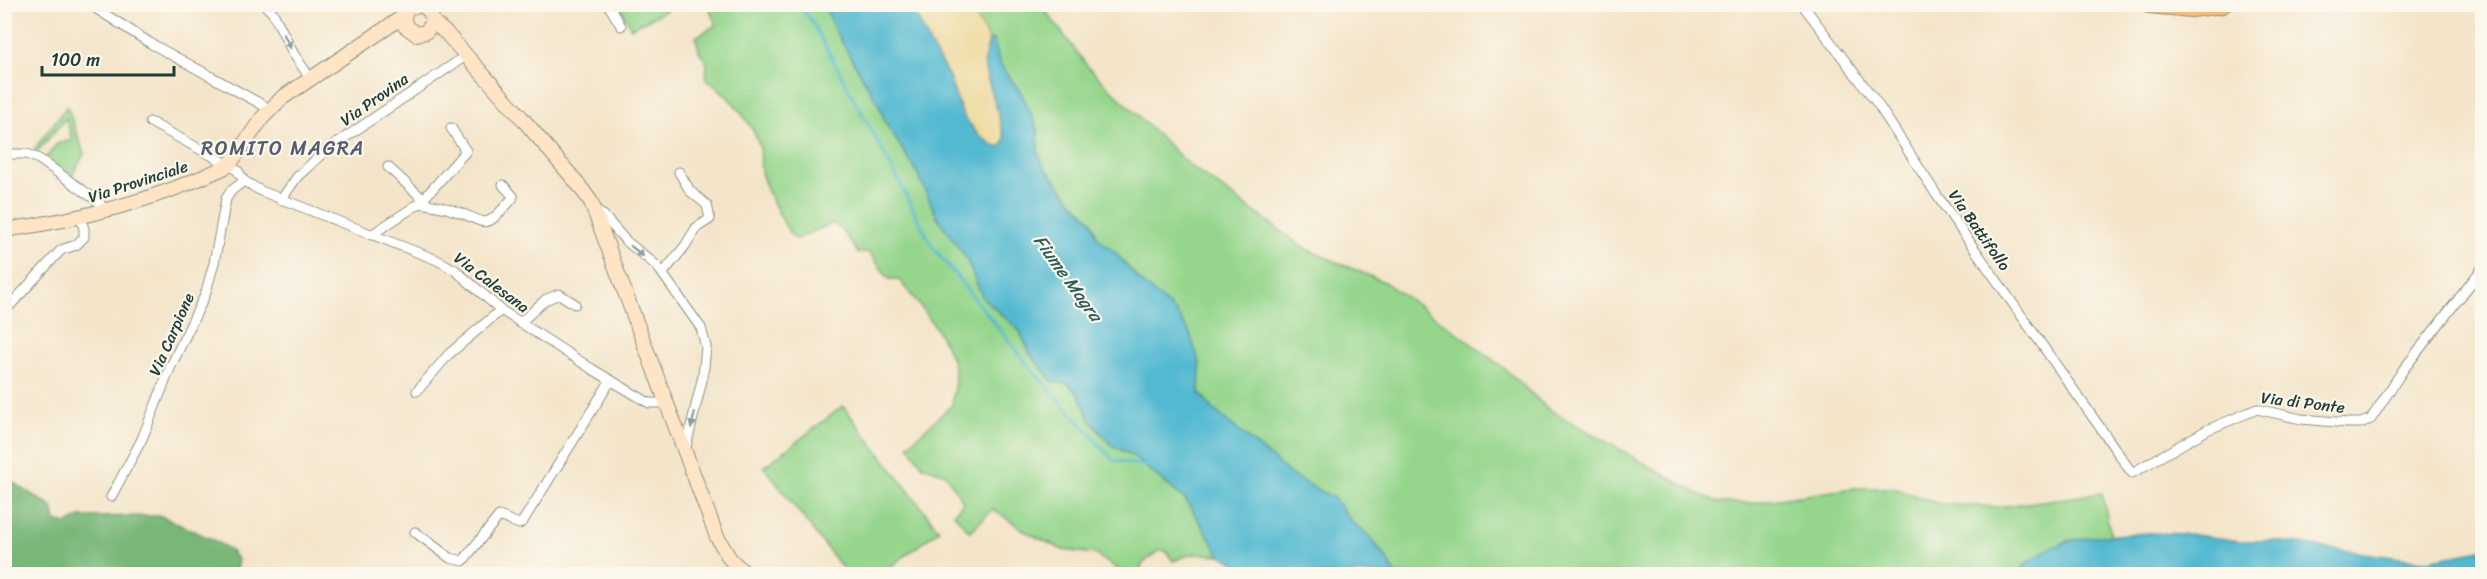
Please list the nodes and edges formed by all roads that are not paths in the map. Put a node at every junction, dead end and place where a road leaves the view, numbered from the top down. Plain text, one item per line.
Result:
1 (89, 4) edge
2 (264, 4) edge
3 (608, 4) edge
4 (1802, 4) edge
5 (2149, 4) edge
6 (2222, 4) edge
7 (416, 10) edge
8 (621, 26) dead end
9 (429, 27) junction
10 (467, 55) junction
11 (310, 78) junction
12 (270, 109) junction
13 (150, 123) dead end
14 (451, 129) dead end
15 (4, 154) edge
16 (229, 165) junction
17 (388, 167) dead end
18 (679, 172) dead end
19 (244, 181) junction
20 (503, 185) dead end
21 (281, 200) junction
22 (421, 201) junction
23 (104, 210) junction
24 (595, 211) junction
25 (80, 216) junction
26 (4, 230) edge
27 (371, 235) junction
28 (2482, 269) edge
29 (663, 273) junction
30 (575, 304) dead end
31 (501, 310) junction
32 (4, 312) edge
33 (520, 323) junction
34 (611, 380) junction
35 (417, 391) dead end
36 (667, 403) junction
37 (685, 451) junction
38 (2132, 473) joint
39 (111, 497) dead end
40 (414, 532) dead end
41 (746, 574) edge

1 - 12 street
2 -> 11 street
3 - 8 street
4 - 38 street, Via Battifollo
5 - 6 highway
7 - 9 main road
7 - 9 main road
7 - 11 main road
9 - 10 main road
10 - 21 street, Via Provina
10 - 24 main road
11 - 12 main road
12 - 16 main road
13 - 16 street, Via Calesana
14 - 22 street
15 - 23 street
16 - 19 street, Via Calesana
16 - 23 main road, Via Provinciale
17 - 22 street
18 - 29 street
19 - 21 street, Via Calesana
19 - 39 street, Via Carpione
20 - 22 street
21 - 27 street, Via Calesana
22 - 27 street
23 - 25 main road, Via Provinciale
24 -> 29 street
24 - 36 main road
25 - 26 main road, Via Provinciale
25 - 32 street
27 - 31 street, Via Calesana
28 - 38 street, Via di Ponte
29 -> 37 street
30 - 33 street
31 - 33 street, Via Calesana
31 - 35 street
33 - 34 street, Via Calesana
34 - 36 street, Via Calesana
34 - 40 street
36 - 37 main road
37 - 41 main road

